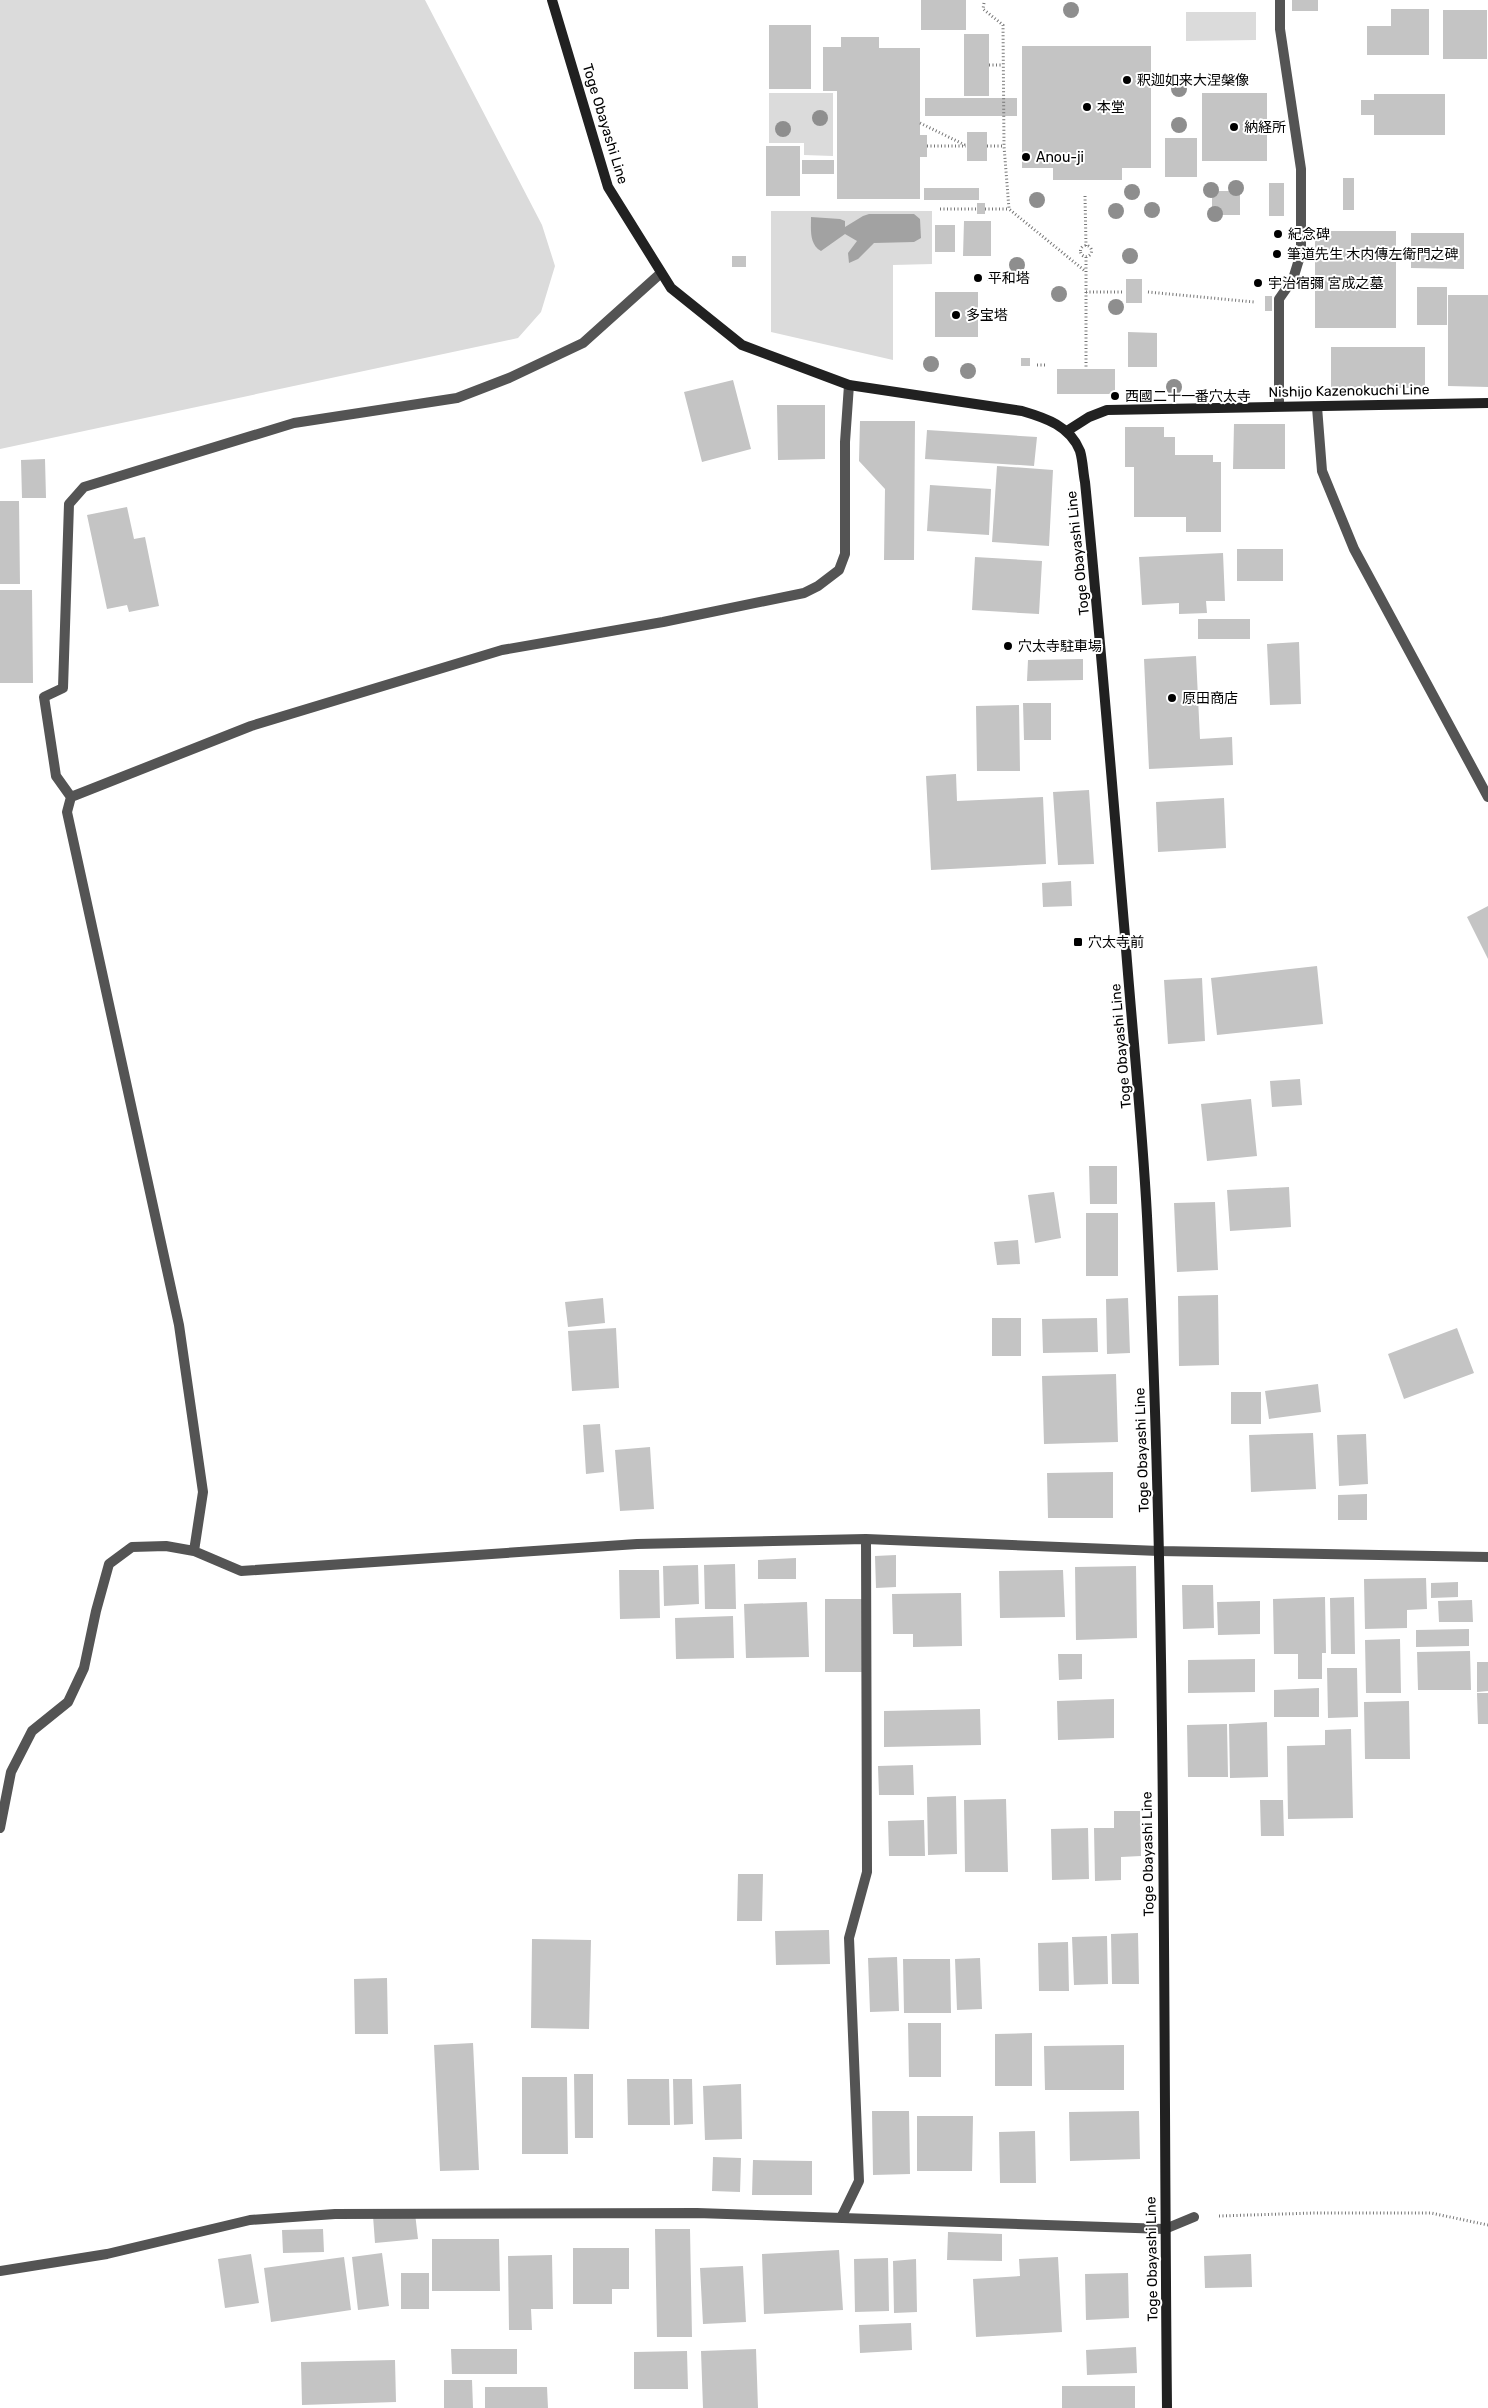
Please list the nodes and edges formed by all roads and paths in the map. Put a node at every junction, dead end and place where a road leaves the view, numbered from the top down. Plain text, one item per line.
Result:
1 (552, 0) edge
2 (1280, 0) edge
3 (984, 3) dead end
4 (989, 65) dead end
5 (1003, 65) junction
6 (920, 123) dead end
7 (927, 146) dead end
8 (987, 146) dead end
9 (1004, 146) junction
10 (1085, 196) dead end
11 (940, 208) dead end
12 (977, 208) dead end
13 (986, 208) dead end
14 (1009, 208) junction
15 (1085, 271) dead end
16 (661, 273) junction
17 (1086, 292) junction
18 (1123, 292) dead end
19 (1148, 292) dead end
20 (1255, 302) dead end
21 (1037, 365) dead end
22 (1046, 365) dead end
23 (1086, 369) dead end
24 (849, 385) junction
25 (1488, 403) edge
26 (1279, 406) junction
27 (1317, 406) junction
28 (1067, 431) junction
29 (71, 797) junction
30 (1488, 797) edge
31 (866, 1539) junction
32 (194, 1550) junction
33 (1159, 1551) junction
34 (1488, 1557) edge
35 (0, 1828) edge
36 (1194, 2217) joint
37 (842, 2218) junction
38 (1488, 2225) edge
39 (1165, 2229) junction
40 (0, 2270) edge
41 (1167, 2408) edge

1 - 16 main road, Toge Obayashi Line
2 - 26 street
3 - 5 path
4 - 5 path
5 - 9 path
6 - 7 path
8 - 9 path
9 - 14 path
10 - 17 path
11 - 12 path
13 - 14 path
14 - 15 path
16 - 24 main road, Toge Obayashi Line
16 - 29 street
17 - 18 path
17 - 23 path
19 - 20 path
21 - 22 path
24 - 28 main road, Toge Obayashi Line
24 - 29 street
25 - 27 main road, Nishijo Kazenokuchi Line
26 - 27 main road, Nishijo Kazenokuchi Line
26 - 28 main road, Nishijo Kazenokuchi Line
27 - 30 street
28 - 33 main road, Toge Obayashi Line
29 - 32 street
31 - 32 street
31 - 33 street
31 - 37 street
32 - 35 street
33 - 34 street
33 - 39 main road, Toge Obayashi Line
36 - 38 path
36 - 39 street
37 - 39 street
37 - 40 street
39 - 41 main road, Toge Obayashi Line

